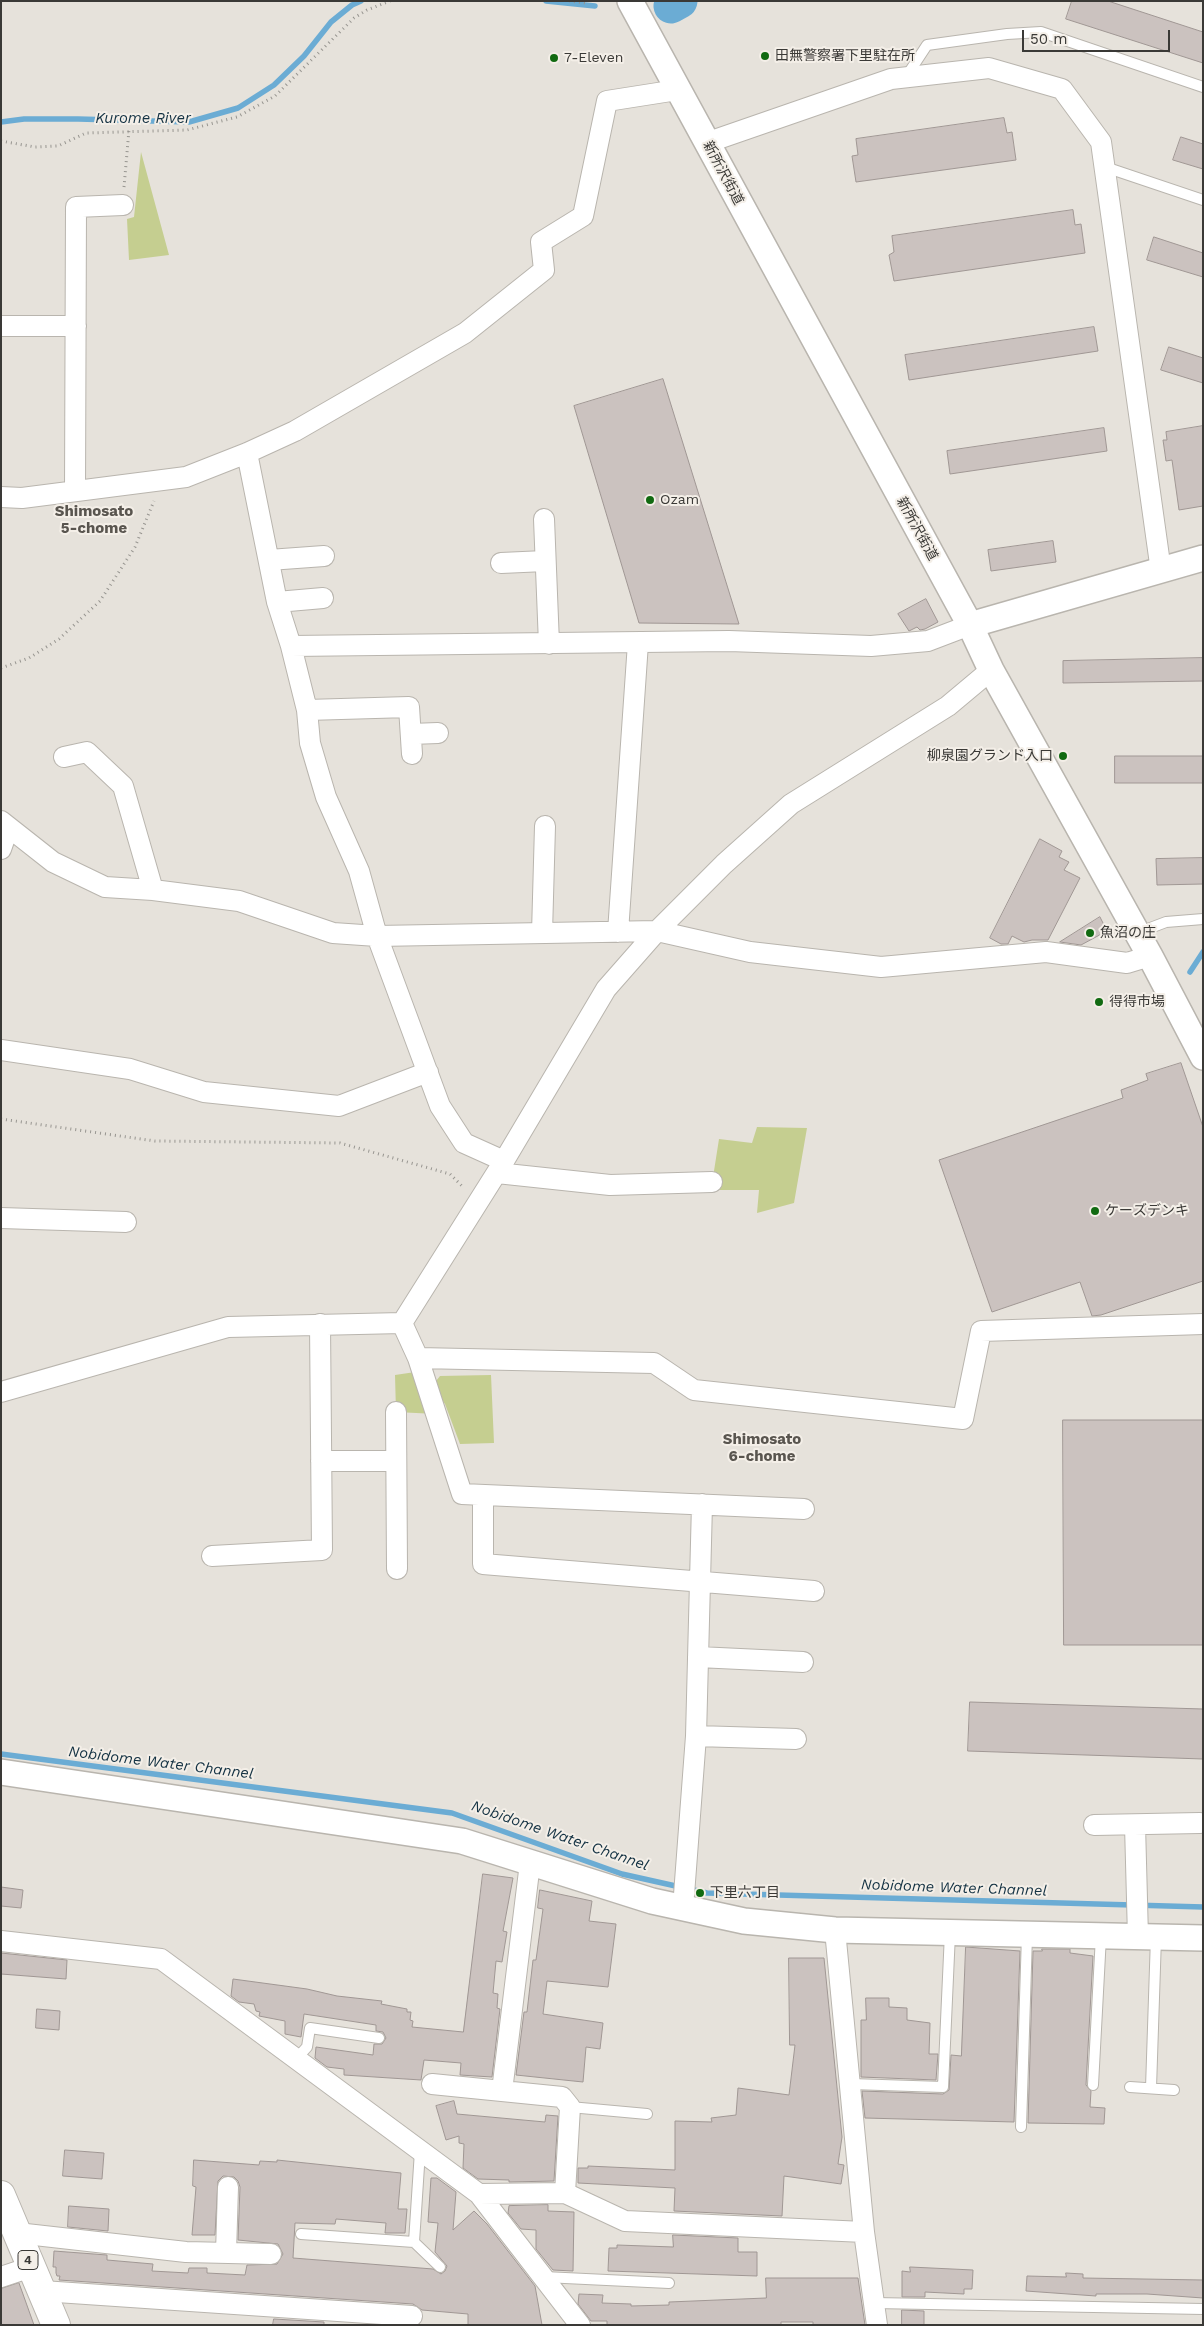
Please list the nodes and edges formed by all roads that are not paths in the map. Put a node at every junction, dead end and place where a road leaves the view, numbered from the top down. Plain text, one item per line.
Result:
1 (630, 1) edge
2 (906, 77) junction
3 (1203, 87) edge
4 (676, 90) junction
5 (706, 143) junction
6 (1105, 167) junction
7 (1203, 200) edge
8 (123, 205) road end
9 (1, 326) edge
10 (76, 326) junction
11 (247, 453) junction
12 (75, 491) junction
13 (1, 497) edge
14 (544, 519) dead end
15 (324, 556) dead end
16 (1203, 558) edge
17 (269, 560) junction
18 (545, 561) junction
19 (501, 563) dead end
20 (1161, 571) junction
21 (323, 598) dead end
22 (277, 602) junction
23 (970, 625) junction
24 (638, 643) junction
25 (549, 644) junction
26 (291, 646) junction
27 (992, 670) junction
28 (307, 710) junction
29 (438, 733) dead end
30 (64, 757) dead end
31 (5, 825) edge
32 (545, 826) dead end
33 (1, 849) edge
34 (153, 890) junction
35 (1203, 919) edge
36 (657, 931) junction
37 (618, 932) junction
38 (542, 933) junction
39 (1137, 933) junction
40 (377, 936) junction
41 (1150, 956) junction
42 (1, 1050) edge
43 (1203, 1057) edge
44 (428, 1072) junction
45 (501, 1167) junction
46 (712, 1182) dead end
47 (2, 1221) edge
48 (126, 1222) dead end
49 (402, 1322) junction
50 (320, 1324) junction
51 (1203, 1324) edge
52 (418, 1358) junction
53 (1, 1392) edge
54 (396, 1412) dead end
55 (321, 1461) junction
56 (395, 1461) junction
57 (483, 1496) junction
58 (702, 1504) junction
59 (804, 1509) dead end
60 (212, 1556) dead end
61 (396, 1569) dead end
62 (700, 1580) junction
63 (814, 1591) dead end
64 (698, 1657) junction
65 (803, 1662) dead end
66 (696, 1736) junction
67 (796, 1739) dead end
68 (1, 1772) edge
69 (1200, 1823) dead end
70 (1094, 1825) dead end
71 (1135, 1825) junction
72 (530, 1863) junction
73 (683, 1902) junction
74 (835, 1930) junction
75 (1144, 1931) junction
76 (950, 1933) junction
77 (1027, 1935) junction
78 (1101, 1936) junction
79 (1203, 1938) edge
80 (1, 1940) edge
81 (379, 2038) dead end
82 (296, 2059) junction
83 (432, 2084) dead end
84 (851, 2084) junction
85 (1094, 2085) dead end
86 (1130, 2087) dead end
87 (1151, 2088) junction
88 (1174, 2090) dead end
89 (502, 2091) junction
90 (570, 2107) junction
91 (647, 2114) dead end
92 (1020, 2127) dead end
93 (420, 2150) junction
94 (228, 2187) dead end
95 (565, 2193) junction
96 (479, 2194) junction
97 (1, 2195) edge
98 (864, 2232) junction
99 (17, 2233) junction
100 (301, 2234) dead end
101 (414, 2242) junction
102 (226, 2253) junction
103 (271, 2254) dead end
104 (440, 2267) dead end
105 (1, 2277) edge
106 (543, 2277) junction
107 (36, 2279) junction
108 (669, 2283) dead end
109 (874, 2303) junction
110 (1203, 2309) edge
111 (412, 2316) dead end
112 (56, 2325) edge
113 (580, 2325) edge
114 (877, 2325) edge

1 - 4 street, 新所沢街道
2 - 3 lane
2 - 5 street
2 - 6 street
4 - 5 street, 新所沢街道
4 - 11 street
5 - 23 street, 新所沢街道
6 - 7 lane
6 - 20 street
8 - 10 street
9 - 10 street
10 - 12 street
11 - 12 street
11 - 17 street
12 - 13 street
14 - 18 street
15 - 17 street
16 - 20 street
17 - 22 street
18 - 19 street
18 - 25 street
20 - 23 street
21 - 22 street
22 - 26 street
23 - 24 street
23 - 27 street, 新所沢街道
24 - 25 street
24 - 37 street
25 - 26 street
26 - 28 street
27 - 36 street
27 - 39 street, 新所沢街道
28 - 29 street
28 - 40 street
30 - 34 street
31 - 33 street
31 - 34 street
32 - 38 street
34 - 40 street
35 - 39 lane
36 - 37 street
36 - 41 street
36 - 45 street
37 - 38 street
38 - 40 street
39 - 41 street, 新所沢街道
40 - 44 street
41 - 43 street, 新所沢街道
42 - 44 street
44 - 45 street
45 - 46 street
45 - 49 street
47 - 48 street
49 - 50 street
49 - 52 street
50 - 53 street
50 - 55 street
51 - 52 street
52 - 57 street
54 - 56 street
55 - 56 street
55 - 60 street
56 - 61 street
57 - 58 street
57 - 62 street
58 - 59 street
58 - 62 street
62 - 63 street
62 - 64 street
64 - 65 street
64 - 66 street
66 - 67 street
66 - 73 street
68 - 72 street
69 - 71 street
70 - 71 street
71 - 75 street
72 - 73 street
72 - 89 street
73 - 74 street
74 - 76 street
74 - 84 street
75 - 78 street
75 - 79 street
75 - 87 lane
76 - 77 street
76 - 84 lane
77 - 78 street
77 - 92 lane
78 - 85 lane
80 - 82 street
81 - 82 lane
82 - 93 street
83 - 89 street
84 - 98 street
86 - 87 lane
87 - 88 lane
89 - 90 street
90 - 91 lane
90 - 95 street
93 - 96 street
93 - 101 lane
94 - 102 street
95 - 96 street
95 - 98 street
96 - 106 street
97 - 99 main road, 4
98 - 109 street
99 - 102 street
99 - 107 main road, 4
100 - 101 lane
101 - 104 lane
102 - 103 street
105 - 107 street
106 - 108 lane
106 - 113 street
107 - 111 street
107 - 112 main road, 4
109 - 110 lane
109 - 114 street

